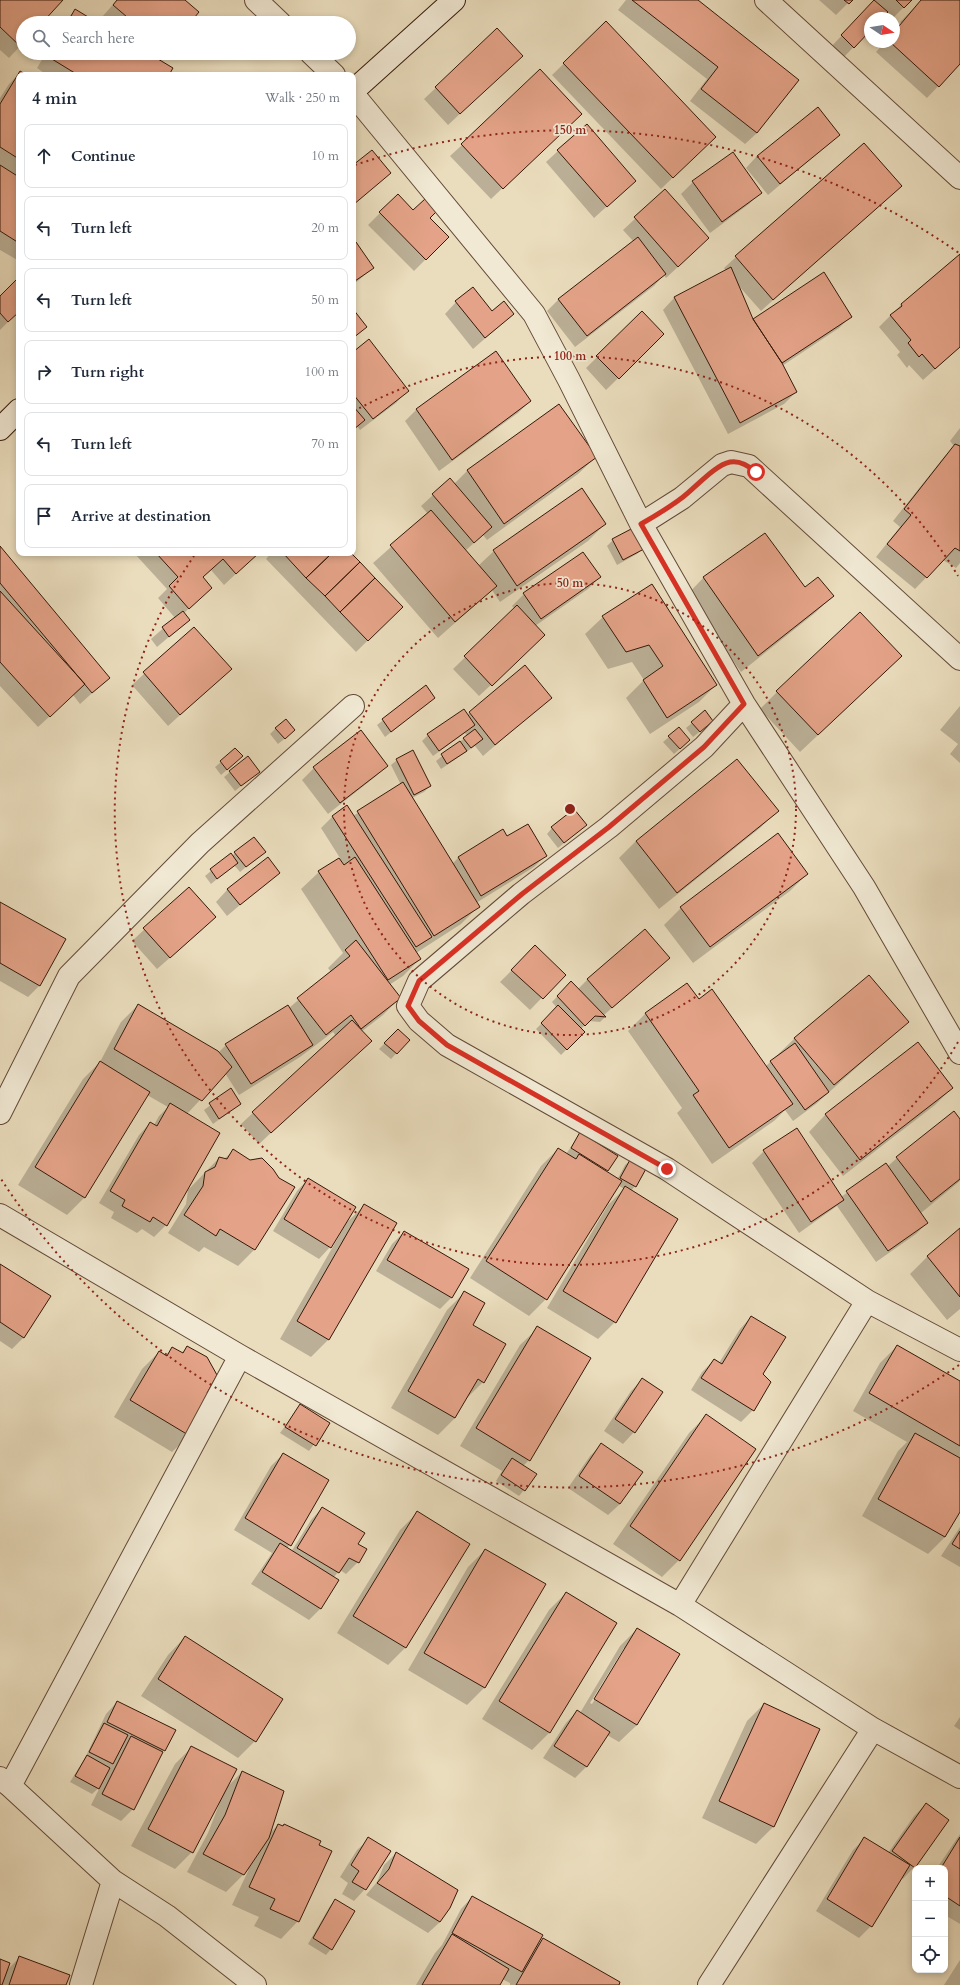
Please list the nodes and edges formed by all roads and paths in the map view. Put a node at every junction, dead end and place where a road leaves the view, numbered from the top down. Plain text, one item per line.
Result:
1 (256, 0) edge
2 (454, 0) edge
3 (766, 0) edge
4 (273, 16) edge
5 (318, 60) edge
6 (331, 72) edge
7 (356, 89) edge
8 (356, 96) edge
9 (960, 178) edge
10 (16, 413) edge
11 (0, 428) edge
12 (641, 524) junction
13 (960, 659) edge
14 (744, 704) junction
15 (352, 706) dead end
16 (960, 1053) edge
17 (0, 1113) edge
18 (0, 1215) edge
19 (867, 1301) junction
20 (960, 1350) edge
21 (240, 1356) junction
22 (680, 1605) junction
23 (873, 1729) junction
24 (960, 1777) edge
25 (5, 1782) edge
26 (113, 1881) junction
27 (81, 1985) edge
28 (255, 1985) edge
29 (709, 1985) edge

1 - 4 street
2 - 7 street
3 - 9 street
5 - 6 street
8 - 12 street
10 - 11 street
12 - 13 street
12 - 14 street
14 - 16 street
14 - 19 street
15 - 17 street
18 - 21 street
19 - 20 street
19 - 22 street
21 - 22 street
21 - 25 street
22 - 23 street
23 - 24 street
23 - 29 street
25 - 26 street
26 - 27 street
26 - 28 street

